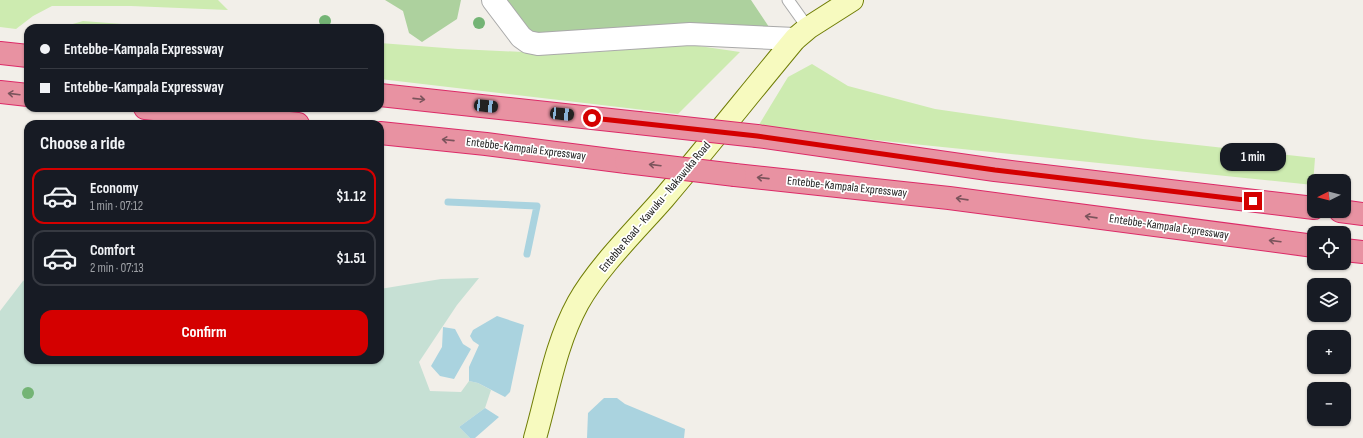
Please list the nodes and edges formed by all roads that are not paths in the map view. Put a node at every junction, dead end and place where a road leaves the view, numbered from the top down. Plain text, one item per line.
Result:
1 (493, 0) edge
2 (788, 0) edge
3 (852, 0) edge
4 (801, 34) junction
5 (0, 53) edge
6 (24, 56) edge
7 (0, 92) edge
8 (24, 95) edge
9 (384, 95) edge
10 (184, 112) edge
11 (260, 120) edge
12 (384, 133) edge
13 (1307, 207) edge
14 (1351, 212) edge
15 (1363, 214) edge
16 (1307, 245) edge
17 (1351, 251) edge
18 (1363, 252) edge
19 (534, 438) edge

1 - 4 street
2 - 4 lane
3 - 4 main road, Entebbe Road - Kawuku - Nakawuka Road
4 - 19 main road, Entebbe Road - Kawuku - Nakawuka Road
5 - 6 highway
8 -> 7 highway
9 -> 13 highway, bridge
10 - 11 highway
16 -> 12 highway, Entebbe-Kampala Expressway, bridge
14 - 15 highway
17 - 18 highway

